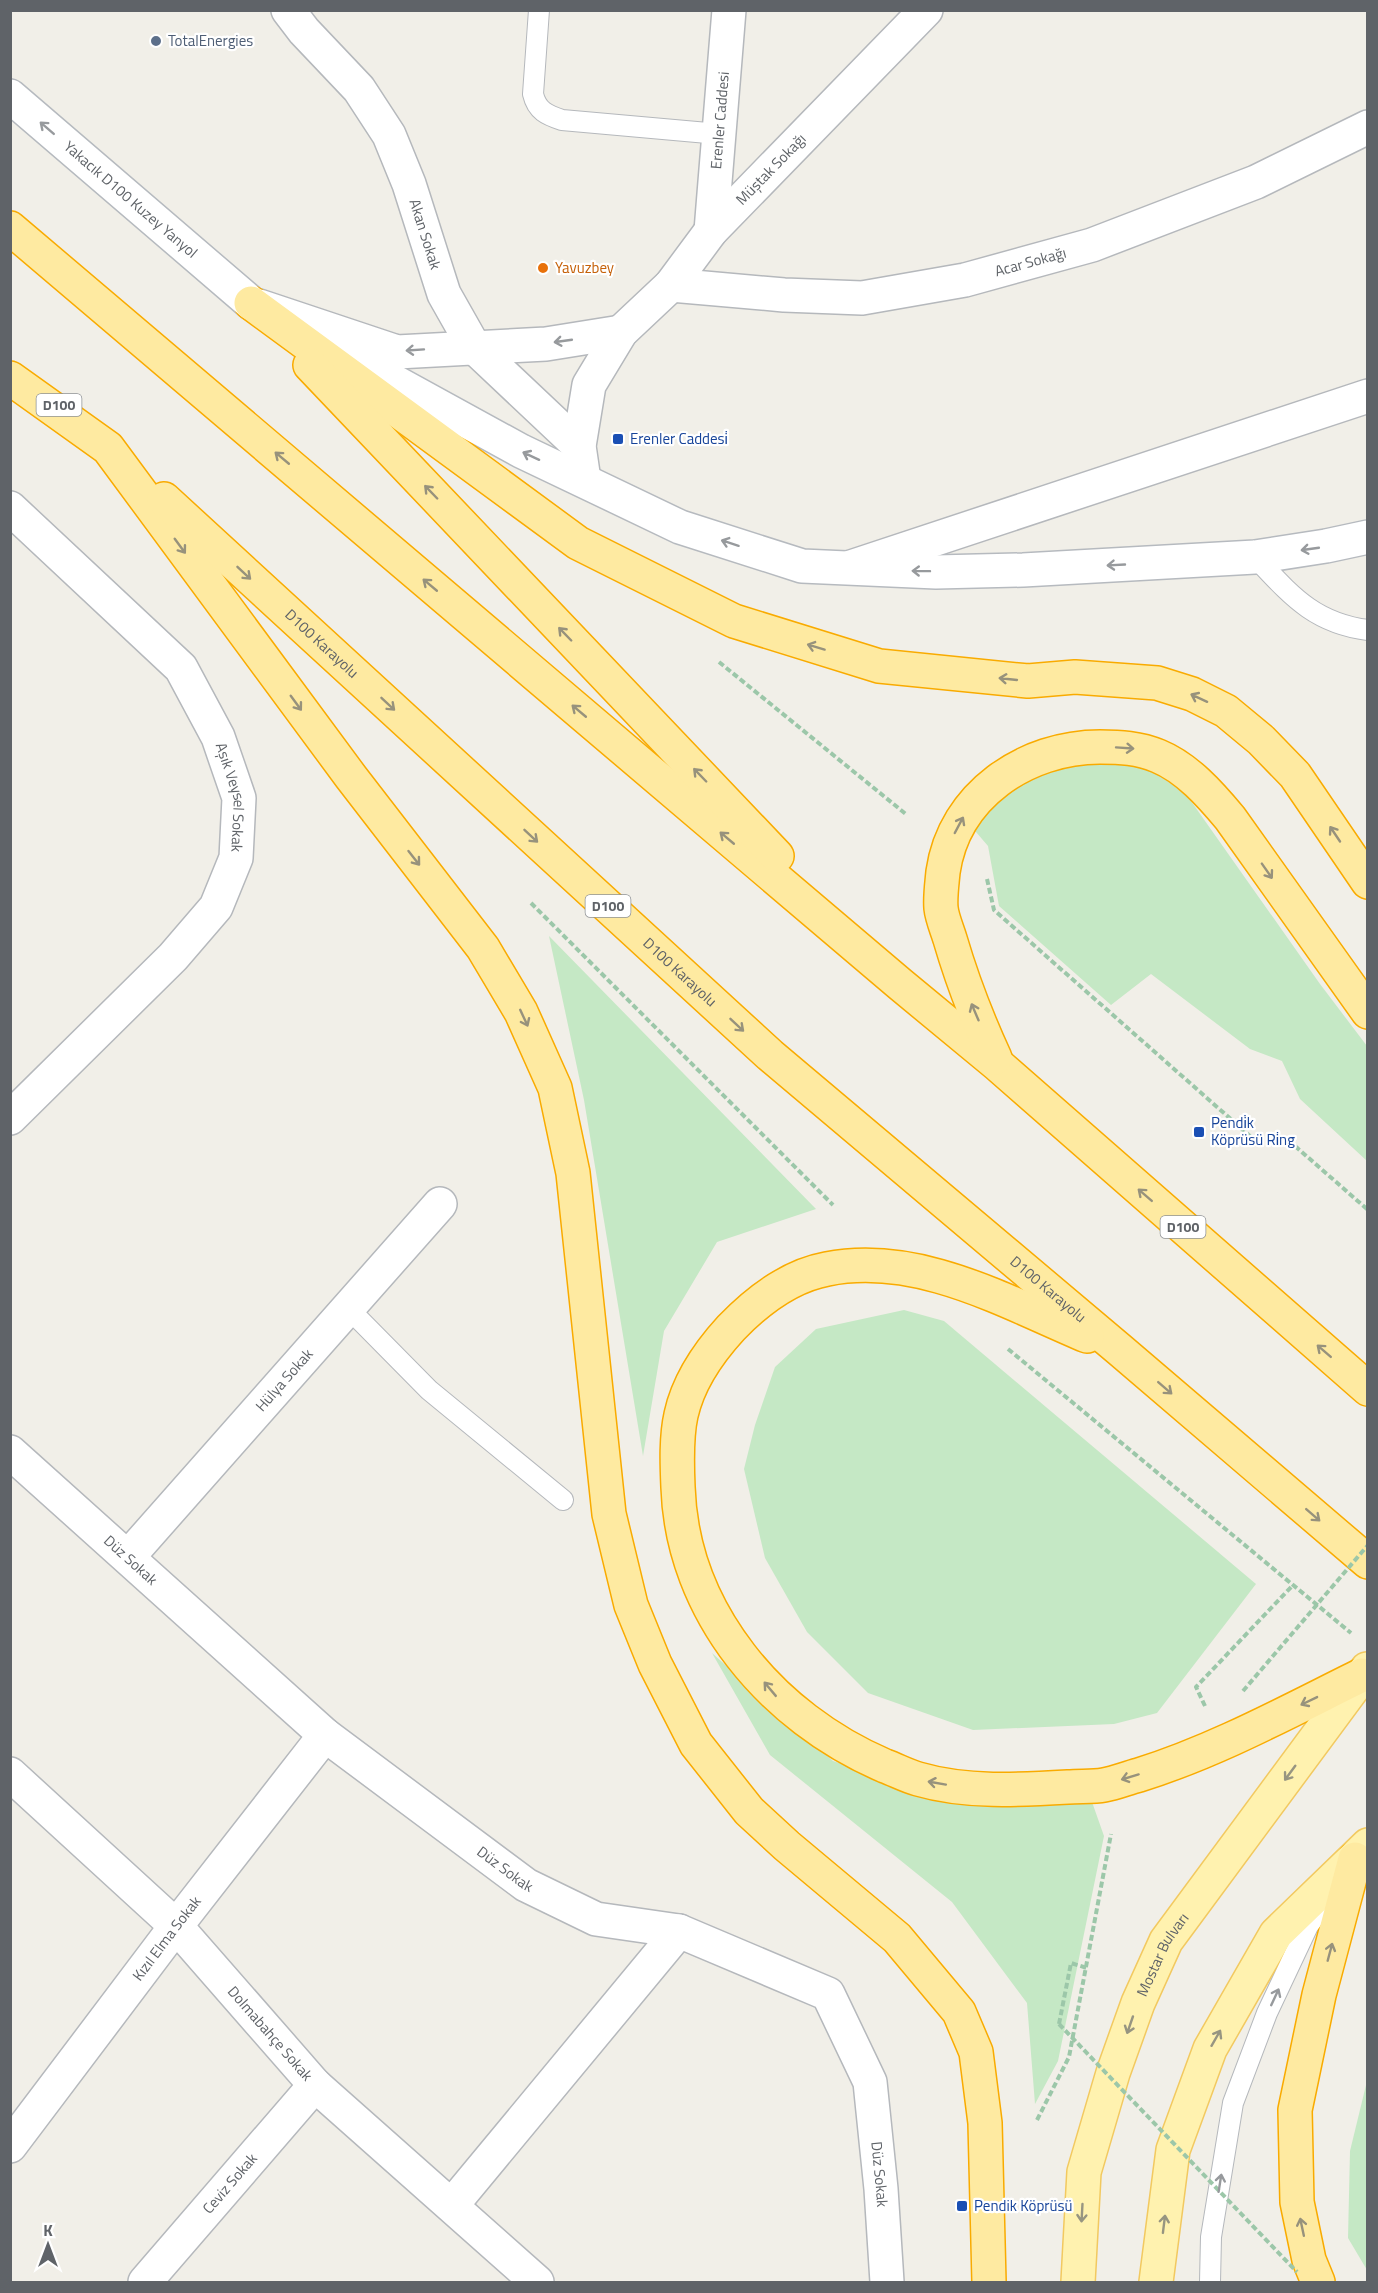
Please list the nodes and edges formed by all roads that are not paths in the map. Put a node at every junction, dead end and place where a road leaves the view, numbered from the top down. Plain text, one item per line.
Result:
1 (288, 10) edge
2 (540, 10) edge
3 (729, 10) edge
4 (926, 10) edge
5 (10, 96) edge
6 (1368, 127) edge
7 (719, 134) junction
8 (10, 228) edge
9 (711, 231) junction
10 (671, 285) junction
11 (250, 303) junction
12 (621, 332) junction
13 (474, 347) junction
14 (10, 362) edge
15 (10, 378) edge
16 (1368, 396) edge
17 (579, 446) junction
18 (108, 448) junction
19 (584, 480) junction
20 (10, 508) edge
21 (1368, 537) edge
22 (1255, 557) junction
23 (846, 569) junction
24 (1368, 630) edge
25 (1368, 882) edge
26 (900, 984) junction
27 (1368, 1012) edge
28 (998, 1065) junction
29 (10, 1118) edge
30 (440, 1204) dead end
31 (348, 1308) junction
32 (1120, 1350) junction
33 (1368, 1389) edge
34 (10, 1452) edge
35 (563, 1500) dead end
36 (128, 1557) junction
37 (1368, 1562) edge
38 (1363, 1661) edge
39 (325, 1735) junction
40 (10, 1774) edge
41 (1361, 1852) edge
42 (176, 1926) junction
43 (679, 1931) junction
44 (315, 2085) junction
45 (10, 2146) edge
46 (452, 2205) junction
47 (1308, 2277) edge
48 (145, 2283) edge
49 (537, 2283) edge
50 (887, 2283) edge
51 (989, 2283) edge
52 (1078, 2283) edge
53 (1156, 2283) edge
54 (1210, 2283) edge

1 - 13 street, Akan Sokak
2 - 7 lane
3 - 7 street, Erenler Caddesi
4 - 9 street, Müştak Sokağı
11 -> 5 street, Yakacık D100 Kuzey Yanyol
6 - 10 street, Acar Sokağı
7 - 9 street, Erenler Caddesi
26 -> 8 highway, D100
9 - 10 street, Müştak Sokağı
10 - 12 street, Müştak Sokağı
13 -> 11 street
19 -> 11 street
25 -> 11 highway
26 -> 11 highway
12 -> 13 street
12 - 17 street, Müştak Sokağı
13 - 17 street, Akan Sokak
14 - 18 highway, D100 Karayolu / D100
15 - 18 highway
16 - 23 street
17 - 19 street, Müştak Sokağı
18 -> 32 highway, D100 Karayolu / D100
18 -> 51 highway
23 -> 19 street
20 - 29 street, Aşık Veysel Sokak
21 -> 22 street
22 -> 23 street
22 - 24 lane
26 - 28 highway, D100
28 -> 27 highway
33 -> 28 highway, D100
30 - 31 street, Hülya Sokak
31 - 35 lane
31 - 36 street, Hülya Sokak
32 -> 37 highway, D100 Karayolu / D100
38 -> 32 highway
34 - 36 street, Düz Sokak
36 - 39 street, Düz Sokak
38 -> 52 main road, Mostar Bulvarı
39 - 42 street, Kızıl Elma Sokak
39 - 43 street, Düz Sokak
40 - 42 street, Dolmabahçe Sokak
47 -> 41 highway
53 -> 41 main road
54 -> 41 lane
42 - 44 street, Dolmabahçe Sokak
42 - 45 street, Kızıl Elma Sokak
43 - 46 street
43 - 50 street, Düz Sokak
44 - 46 street, Dolmabahçe Sokak
44 - 48 street, Ceviz Sokak
46 - 49 street, Dolmabahçe Sokak

